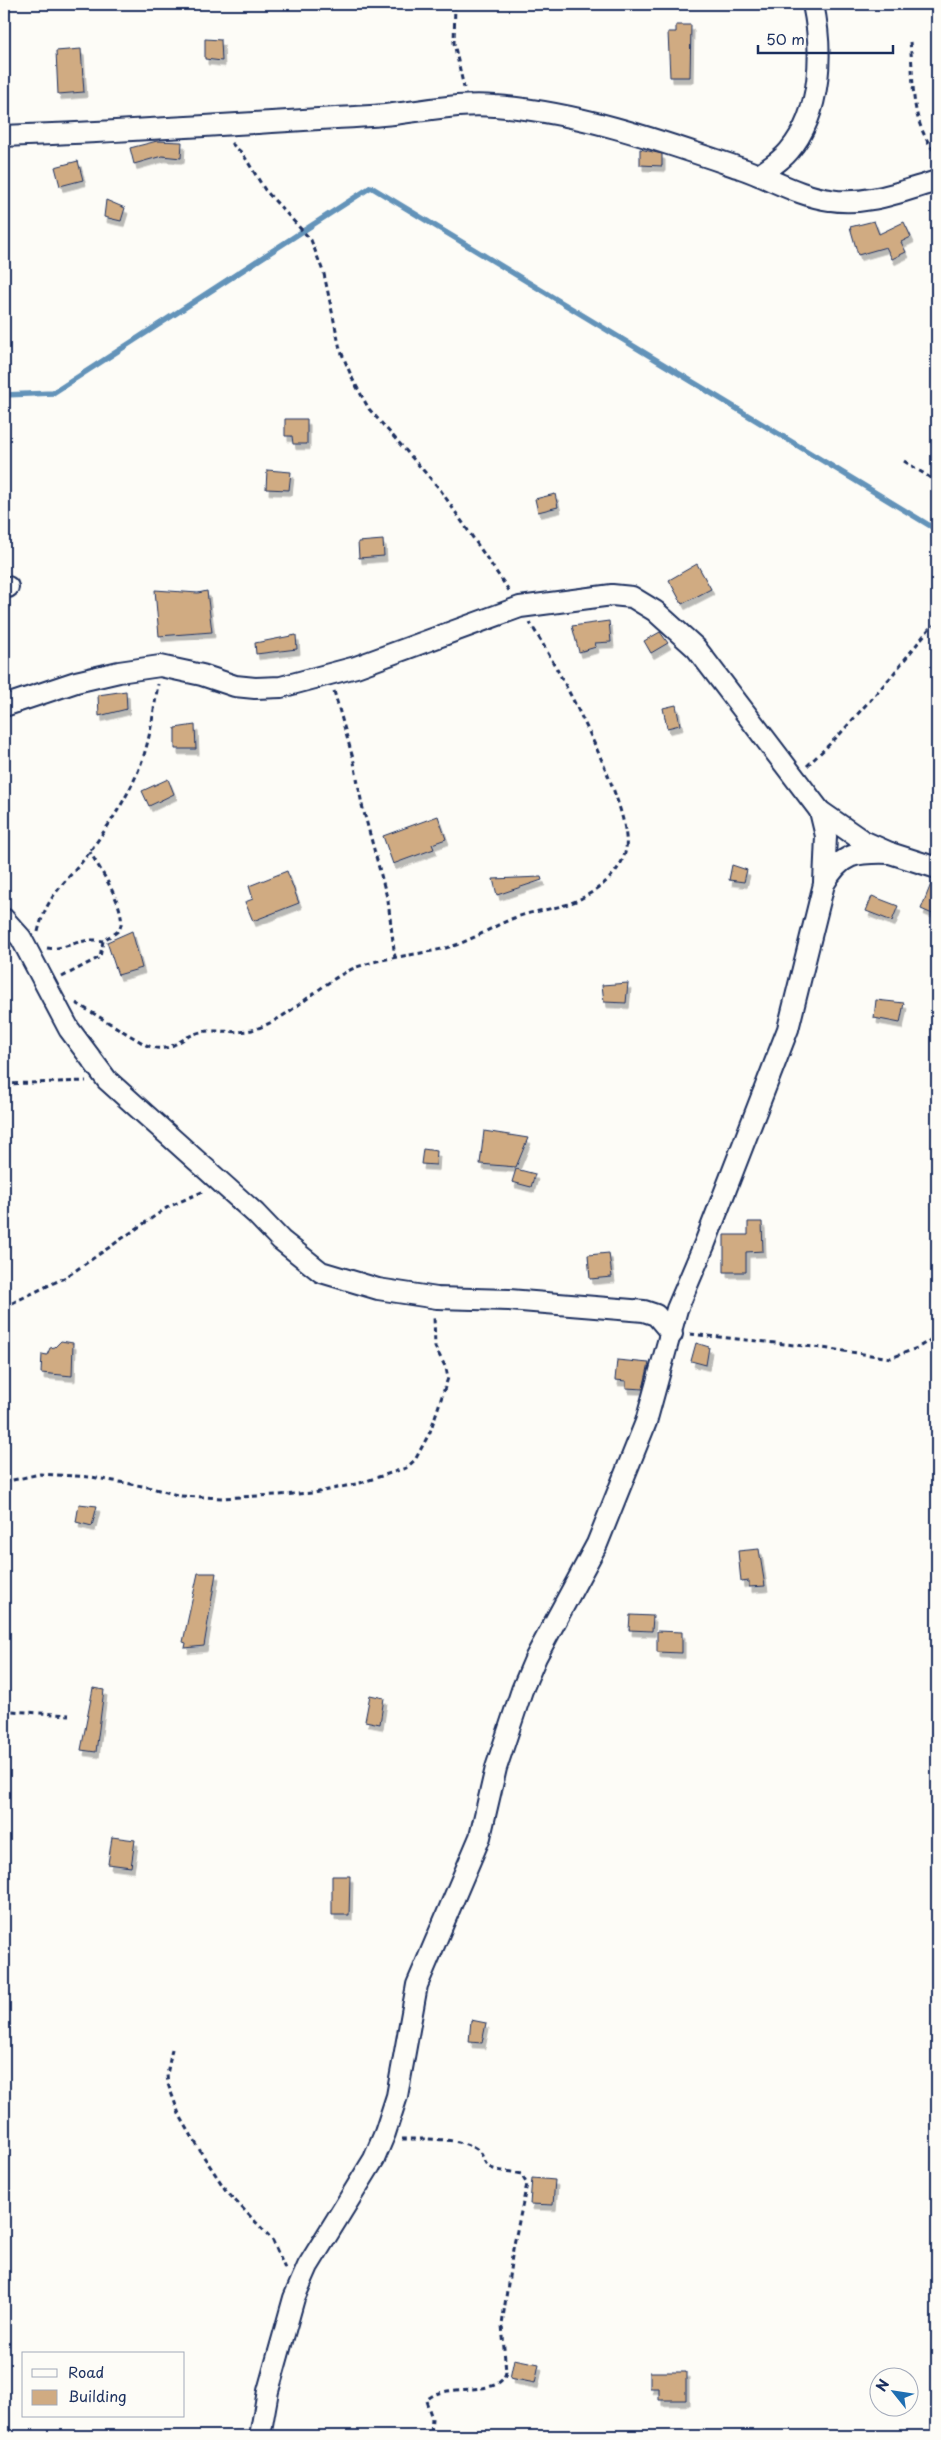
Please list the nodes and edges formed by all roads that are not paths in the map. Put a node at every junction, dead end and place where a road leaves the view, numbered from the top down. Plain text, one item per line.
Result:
1 (814, 4) edge
2 (4, 136) edge
3 (759, 175) junction
4 (937, 181) edge
5 (4, 706) edge
6 (820, 811) junction
7 (890, 853) junction
8 (937, 868) edge
9 (824, 884) junction
10 (4, 919) edge
11 (672, 1334) junction
12 (260, 2436) edge

1 - 3 street
2 - 3 street
3 - 4 street
5 - 6 street
6 - 7 street
6 - 9 street
7 - 8 street
7 - 9 street
9 - 11 street
10 - 11 street
11 - 12 street

